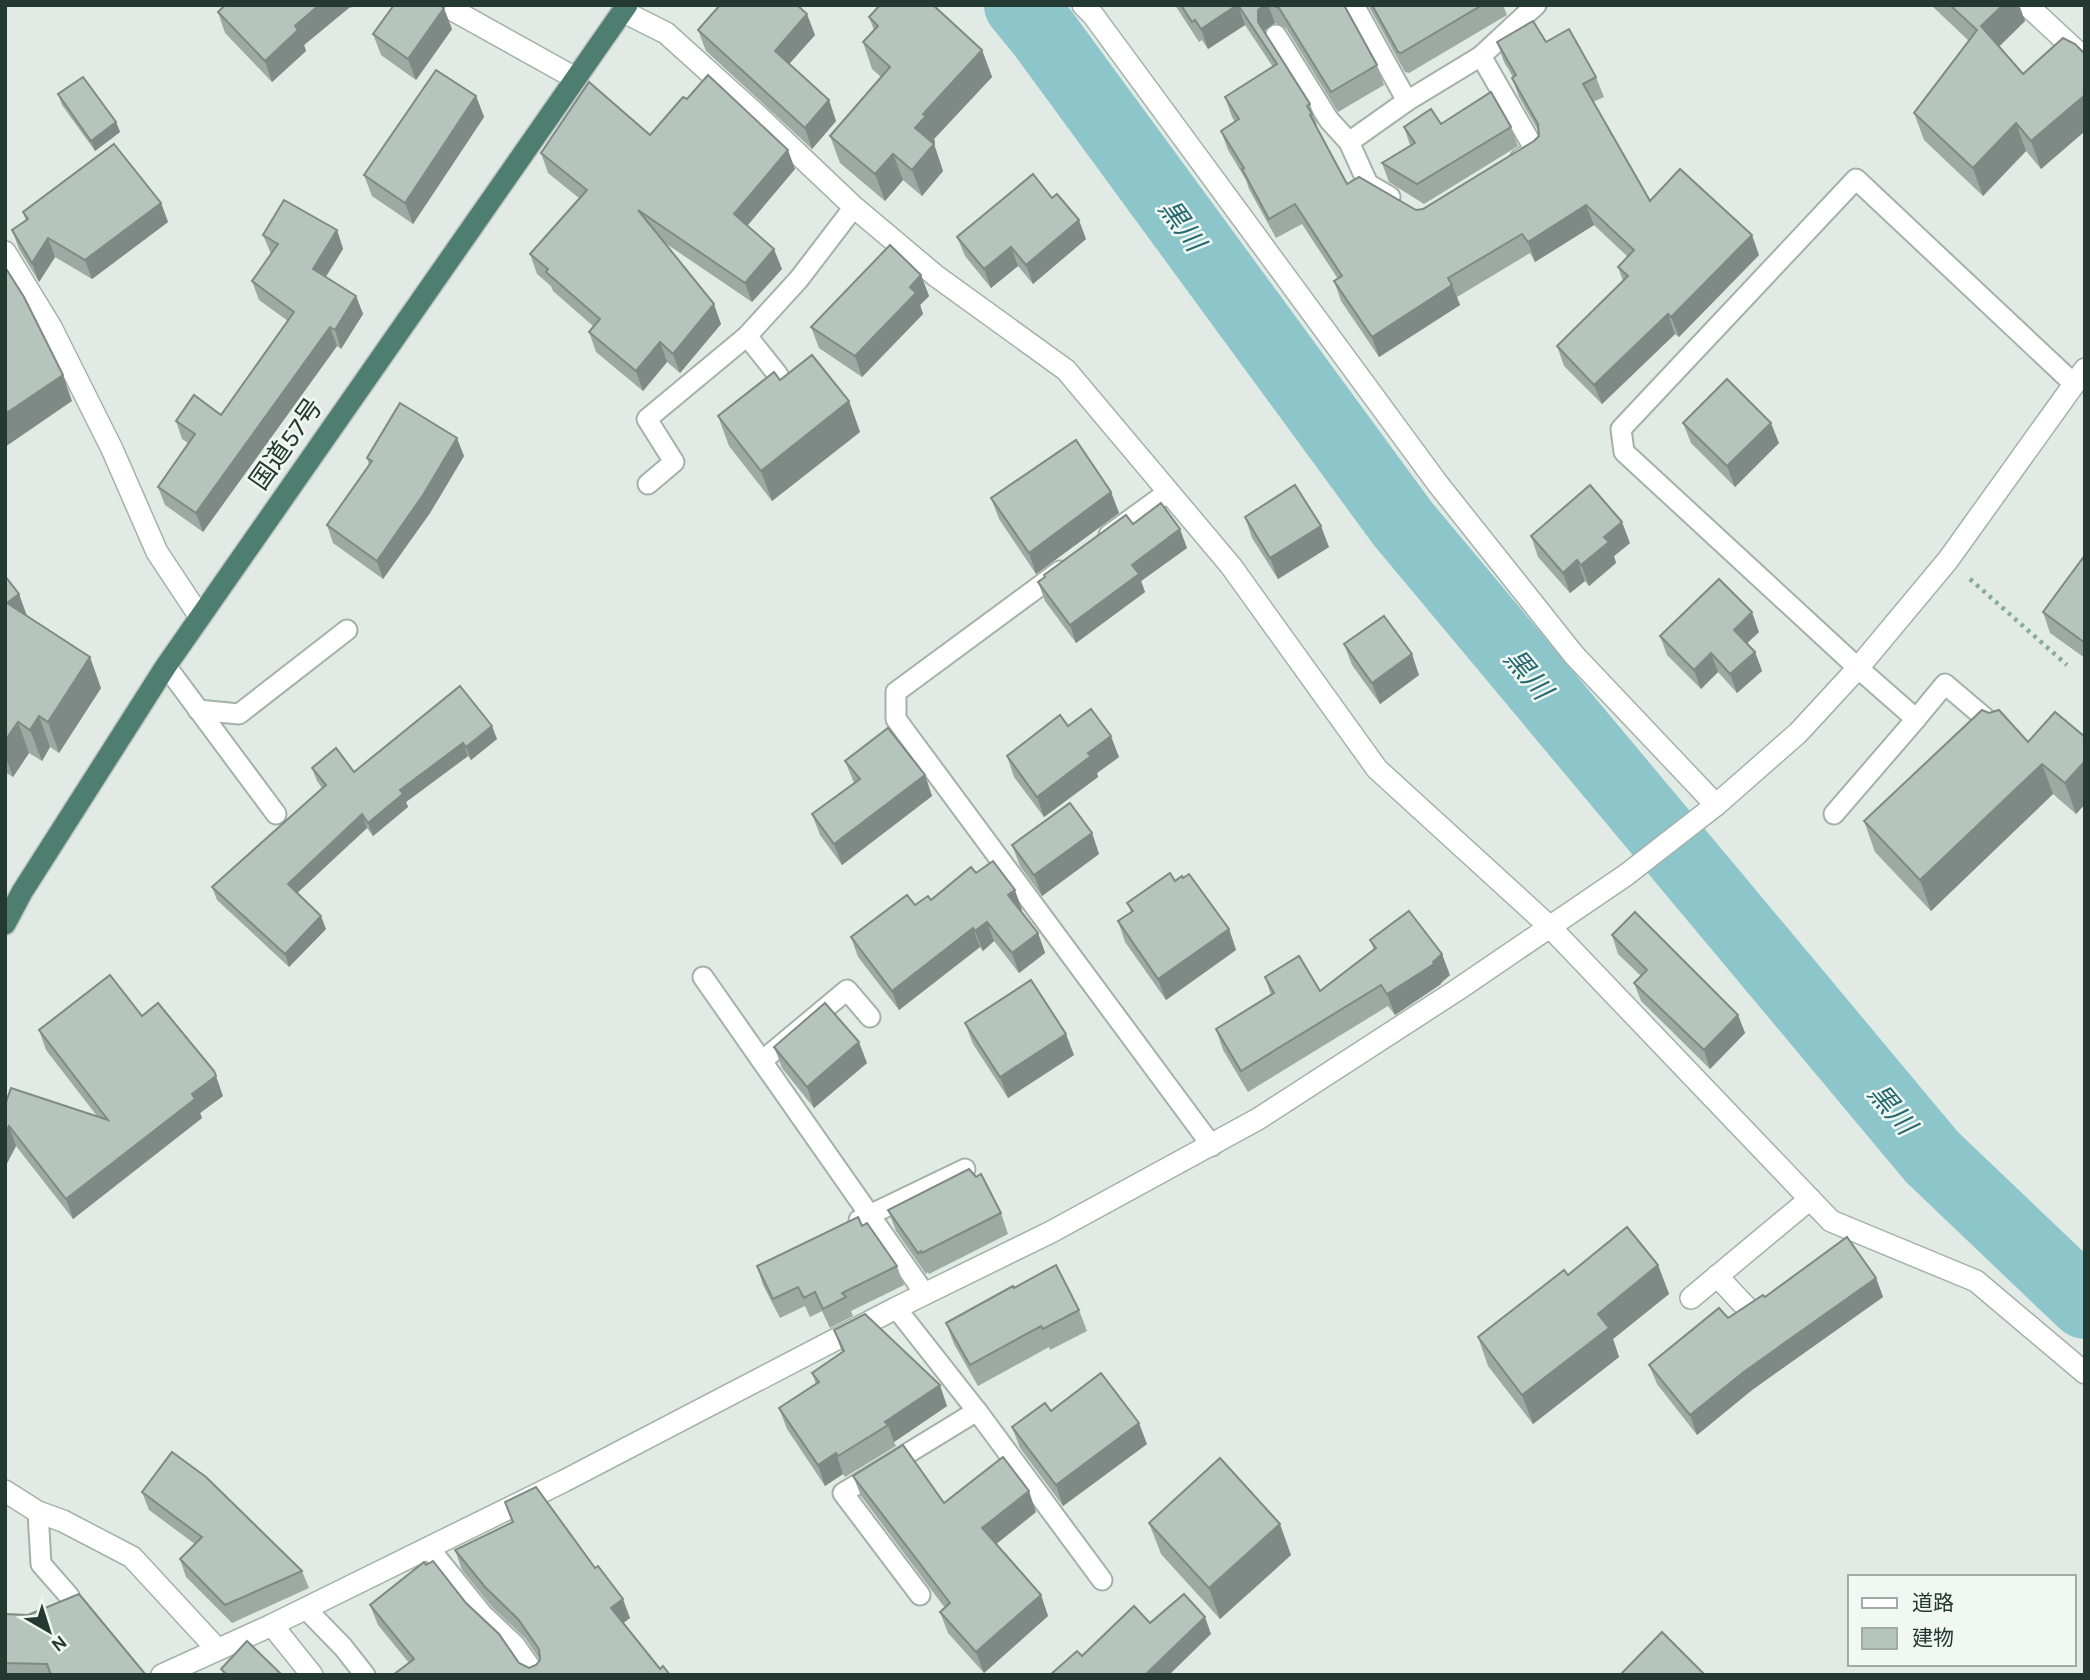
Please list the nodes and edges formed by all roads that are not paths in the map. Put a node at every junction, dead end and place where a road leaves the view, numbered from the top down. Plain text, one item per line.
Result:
1 (444, 5) edge
2 (1083, 5) edge
3 (1354, 5) edge
4 (1536, 5) edge
5 (2027, 5) edge
6 (624, 8) edge
7 (1276, 35) dead end
8 (1481, 56) junction
9 (2085, 59) edge
10 (575, 78) junction
11 (1407, 101) junction
12 (1349, 142) junction
13 (1502, 170) edge
14 (1402, 204) edge
15 (854, 207) junction
16 (5, 252) edge
17 (747, 336) junction
18 (778, 375) edge
19 (2079, 376) edge
20 (649, 484) dead end
21 (1168, 492) junction
22 (1092, 548) edge
23 (1070, 564) edge
24 (200, 617) junction
25 (347, 631) dead end
26 (166, 666) junction
27 (1858, 668) junction
28 (198, 710) junction
29 (1916, 719) junction
30 (2002, 733) edge
31 (1716, 805) junction
32 (275, 814) dead end
33 (1834, 814) dead end
34 (14, 897) edge
35 (5, 924) edge
36 (1550, 927) junction
37 (703, 977) dead end
38 (870, 1017) dead end
39 (762, 1061) junction
40 (1212, 1146) junction
41 (965, 1169) edge
42 (1810, 1199) junction
43 (869, 1215) junction
44 (846, 1226) edge
45 (1717, 1276) junction
46 (925, 1294) junction
47 (1691, 1298) dead end
48 (897, 1308) junction
49 (1747, 1308) edge
50 (2085, 1373) edge
51 (977, 1411) junction
52 (5, 1491) edge
53 (38, 1512) junction
54 (429, 1548) junction
55 (1102, 1580) dead end
56 (920, 1595) dead end
57 (69, 1596) edge
58 (306, 1609) junction
59 (272, 1625) junction
60 (217, 1649) junction
61 (162, 1675) edge
62 (312, 1675) edge
63 (365, 1675) edge
64 (536, 1675) edge

1 - 10 street
2 - 31 street
3 - 11 lane
4 - 8 lane
5 - 9 street
6 - 10 highway, 国道57号
6 - 15 street
7 - 12 lane
8 - 11 lane
8 - 13 lane
10 - 24 highway, 国道57号
11 - 12 lane
12 - 14 lane
15 - 17 lane
15 - 21 street
16 - 24 street
17 - 18 lane
17 - 20 lane
19 - 27 street
19 - 27 lane
21 - 22 lane
21 - 36 street
23 - 40 lane
24 - 26 highway, 国道57号
25 - 28 lane
26 - 28 lane
26 - 34 highway, 国道57号
27 - 29 lane
27 - 31 street
28 - 32 lane
29 - 30 lane
29 - 33 lane
31 - 36 street
34 - 35 highway, 国道57号
36 - 40 street
36 - 42 street
37 - 39 lane
38 - 39 lane
39 - 43 lane
40 - 46 street
41 - 43 lane
42 - 45 street
42 - 50 street
43 - 44 lane
43 - 46 lane
45 - 47 street
45 - 49 street
46 - 48 street
48 - 51 lane
48 - 54 street
51 - 55 lane
51 - 56 lane
52 - 53 street
53 - 57 lane
53 - 60 street
54 - 58 street
54 - 64 lane
58 - 59 street
58 - 63 lane
59 - 60 street
59 - 62 street
60 - 61 street

